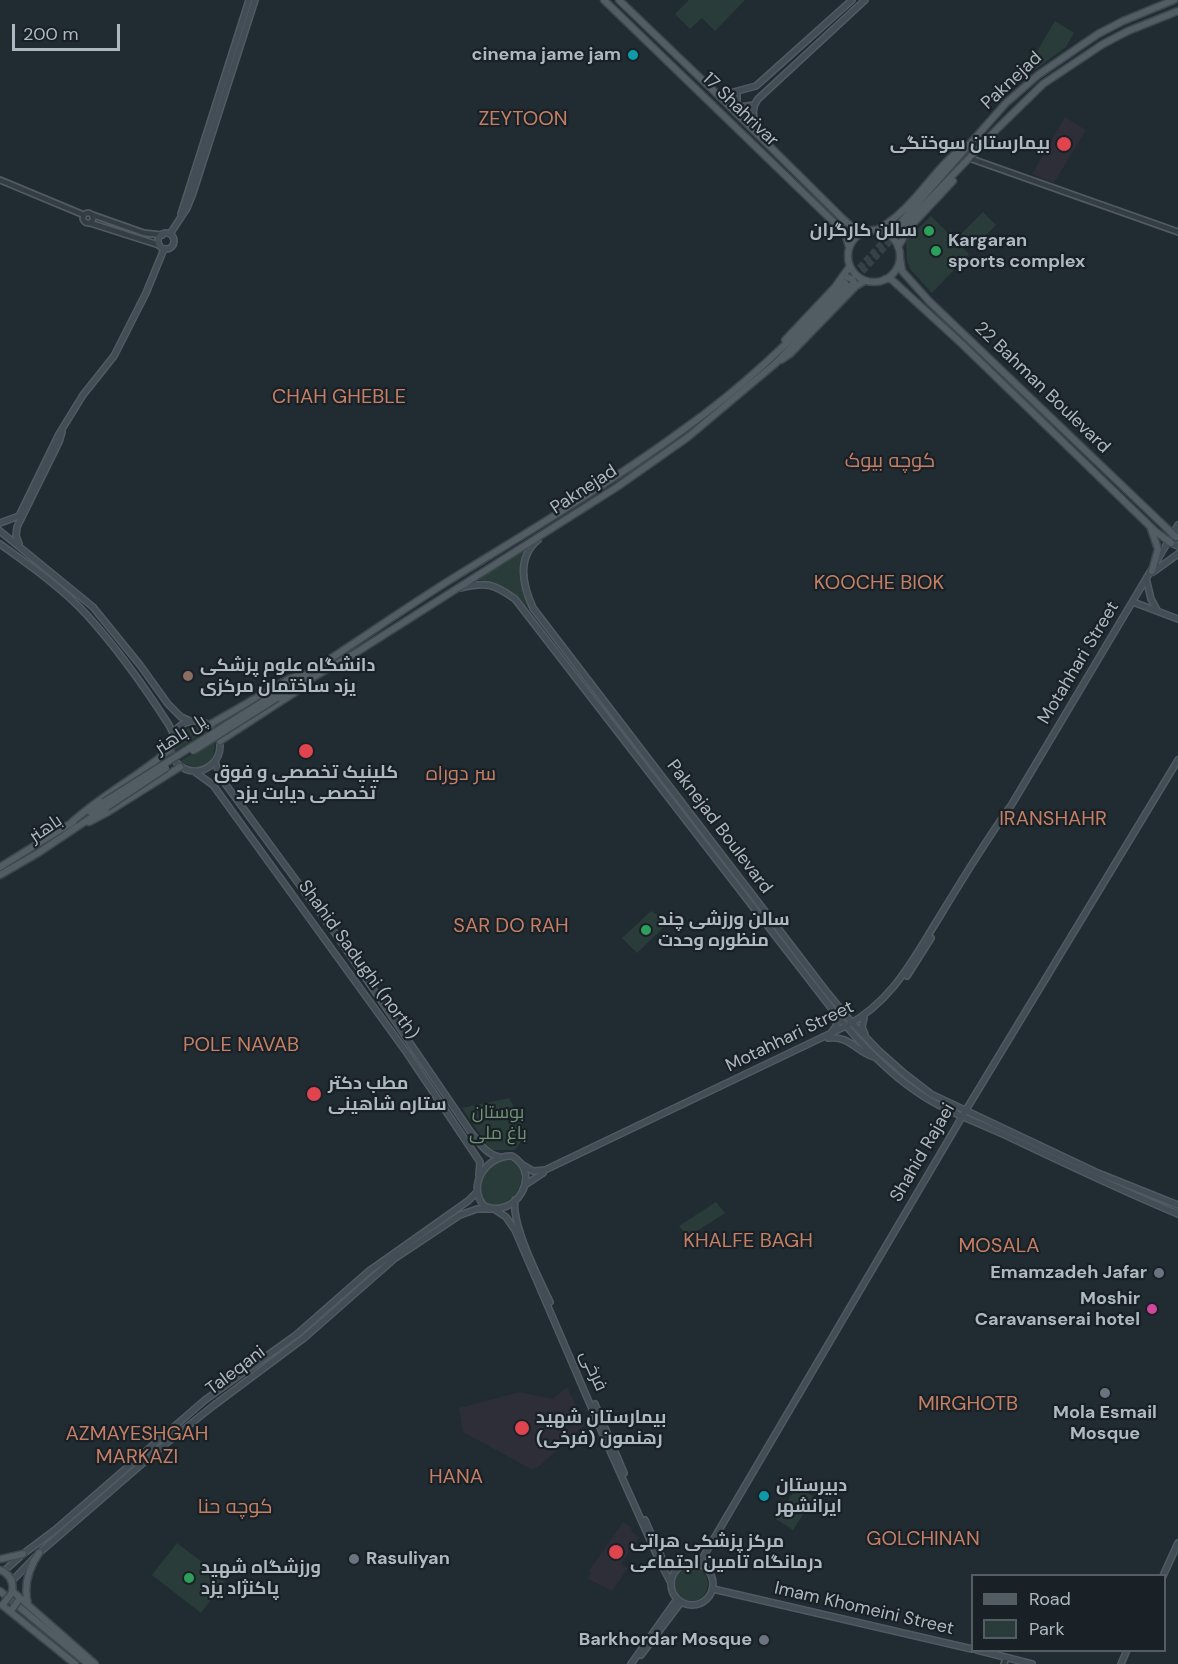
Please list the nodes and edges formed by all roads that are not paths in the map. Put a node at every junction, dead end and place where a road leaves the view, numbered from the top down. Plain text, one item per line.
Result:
1 (249, 0) edge
2 (255, 0) edge
3 (604, 0) edge
4 (619, 0) edge
5 (852, 0) edge
6 (865, 0) edge
7 (1174, 0) edge
8 (1178, 11) edge
9 (737, 92) junction
10 (719, 96) junction
11 (754, 105) junction
12 (760, 138) junction
13 (972, 142) junction
14 (969, 158) junction
15 (0, 180) edge
16 (84, 215) junction
17 (93, 215) junction
18 (180, 218) junction
19 (893, 220) junction
20 (90, 223) junction
21 (851, 226) junction
22 (877, 230) junction
23 (864, 231) junction
24 (1176, 231) edge
25 (845, 233) junction
26 (904, 233) junction
27 (151, 234) junction
28 (170, 234) junction
29 (162, 235) junction
30 (150, 243) junction
31 (162, 247) junction
32 (849, 247) junction
33 (898, 247) junction
34 (900, 258) junction
35 (850, 266) junction
36 (885, 279) junction
37 (909, 279) junction
38 (865, 280) junction
39 (849, 283) junction
40 (901, 288) junction
41 (773, 360) junction
42 (1014, 382) junction
43 (1008, 388) junction
44 (62, 432) junction
45 (1095, 460) junction
46 (1089, 467) junction
47 (0, 523) edge
48 (1178, 525) edge
49 (1150, 526) junction
50 (553, 527) junction
51 (0, 531) edge
52 (1176, 535) edge
53 (1172, 543) edge
54 (0, 544) edge
55 (20, 546) junction
56 (1178, 554) edge
57 (1153, 572) junction
58 (1147, 582) junction
59 (454, 589) junction
60 (1133, 602) junction
61 (1158, 611) junction
62 (1178, 619) edge
63 (545, 626) junction
64 (540, 630) junction
65 (307, 677) junction
66 (168, 704) junction
67 (159, 710) junction
68 (228, 716) junction
69 (190, 721) junction
70 (209, 725) junction
71 (236, 730) junction
72 (173, 733) junction
73 (220, 741) junction
74 (169, 750) junction
75 (159, 759) junction
76 (1178, 760) edge
77 (215, 762) junction
78 (180, 767) junction
79 (195, 772) junction
80 (167, 773) junction
81 (221, 778) junction
82 (213, 785) junction
83 (105, 805) joint
84 (73, 826) junction
85 (0, 867) edge
86 (0, 875) edge
87 (796, 951) junction
88 (790, 956) junction
89 (835, 1013) junction
90 (846, 1016) junction
91 (863, 1018) junction
92 (850, 1026) junction
93 (829, 1036) junction
94 (866, 1039) junction
95 (876, 1057) junction
96 (971, 1102) junction
97 (959, 1107) junction
98 (966, 1110) junction
99 (951, 1111) junction
100 (963, 1116) junction
101 (977, 1119) junction
102 (957, 1126) junction
103 (488, 1152) junction
104 (500, 1157) junction
105 (480, 1162) junction
106 (521, 1164) junction
107 (479, 1175) junction
108 (1099, 1176) junction
109 (525, 1185) junction
110 (477, 1192) junction
111 (515, 1200) junction
112 (468, 1201) junction
113 (1178, 1205) edge
114 (493, 1209) junction
115 (474, 1210) junction
116 (1178, 1214) edge
117 (1178, 1543) edge
118 (39, 1553) junction
119 (23, 1554) junction
120 (0, 1559) edge
121 (16, 1561) junction
122 (699, 1564) junction
123 (23, 1569) junction
124 (677, 1569) junction
125 (2, 1570) edge
126 (1162, 1574) edge
127 (12, 1581) junction
128 (671, 1583) junction
129 (713, 1589) junction
130 (0, 1591) edge
131 (12, 1592) junction
132 (0, 1595) edge
133 (679, 1601) junction
134 (24, 1602) junction
135 (2, 1606) edge
136 (12, 1611) junction
137 (971, 1649) edge
138 (980, 1652) edge
139 (1005, 1661) edge
140 (75, 1664) edge
141 (82, 1664) edge
142 (88, 1664) edge
143 (95, 1664) edge
144 (633, 1664) edge
145 (1032, 1664) edge

1 - 18 main road
2 - 18 main road
3 - 25 main road, 17 Shahrivar
4 - 10 main road, 17 Shahrivar
5 - 9 main road
6 - 11 main road
7 - 13 main road, Paknejad
8 - 14 main road
9 - 10 main road
9 - 11 main road
10 - 12 main road, 17 Shahrivar
11 - 12 main road
12 - 21 main road, 17 Shahrivar
13 - 14 main road, Paknejad
13 - 19 main road
14 - 24 street
14 - 26 main road
15 - 16 street
16 - 17 street
16 - 20 street
17 - 20 street
17 - 27 street
18 - 28 main road
19 - 22 main road
19 - 26 main road
20 - 30 street
21 - 23 main road, 17 Shahrivar
21 - 25 main road
22 - 23 main road
22 - 33 main road
23 - 32 main road
25 - 32 main road
26 - 33 main road
27 - 29 street
27 - 30 street
28 - 29 main road
28 - 31 main road
29 - 31 main road
30 - 31 street
31 - 44 main road
32 - 35 main road
33 - 34 main road
34 - 36 main road
34 - 37 main road, 22 Bahman Boulevard
35 - 38 main road
35 - 39 main road
36 - 38 main road
36 - 40 main road, 22 Bahman Boulevard
37 - 40 main road
37 - 42 main road, 22 Bahman Boulevard
38 - 39 main road
39 - 41 main road, Paknejad
39 - 41 main road
40 - 43 main road, 22 Bahman Boulevard
41 - 50 main road, Paknejad
41 - 65 main road, Paknejad
42 - 43 main road
42 - 45 main road, 22 Bahman Boulevard
43 - 46 main road, 22 Bahman Boulevard
44 - 47 main road
44 - 55 main road
45 - 46 main road
45 - 52 main road, 22 Bahman Boulevard
46 - 49 main road, 22 Bahman Boulevard
48 - 52 main road, Motahhari Street
49 - 53 main road, 22 Bahman Boulevard
49 - 57 main road
50 - 59 main road, Paknejad
50 - 63 main road, Paknejad Boulevard
51 - 55 main road
52 - 53 main road, Motahhari Street
53 - 57 main road, Motahhari Street
54 - 67 main road
55 - 66 main road
56 - 57 main road
57 - 58 main road, Motahhari Street
57 - 60 main road, Motahhari Street
58 - 60 main road, Motahhari Street
58 - 61 main road
59 - 64 main road, Paknejad Boulevard
59 - 65 main road, Paknejad
60 - 61 main road
60 - 91 main road, Motahhari Street
61 - 62 main road
63 - 64 main road
63 - 87 main road, Paknejad Boulevard
64 - 88 main road, Paknejad Boulevard
65 - 68 main road
65 - 71 main road
65 - 83 main road, پل باهنر, bridge
66 - 67 main road
66 - 69 main road
67 - 72 main road
68 - 70 main road
68 - 71 main road
69 - 70 main road
69 - 72 main road
70 - 73 main road
71 - 73 main road
72 - 74 main road
73 - 77 main road
74 - 75 main road
74 - 78 main road
75 - 80 main road
75 - 84 main road
76 - 96 main road, Shahid Rajaei
77 - 79 main road
77 - 81 main road, Shahid Sadughi (north)
78 - 79 main road
78 - 80 main road
79 - 82 main road, Shahid Sadughi (north)
80 - 84 main road
81 - 82 main road
81 - 103 main road, Shahid Sadughi (north)
82 - 105 main road, Shahid Sadughi (north)
83 - 84 main road, باهنر
84 - 85 main road, باهنر
84 - 86 main road, باهنر
87 - 88 main road
87 - 90 main road, Paknejad Boulevard
88 - 89 main road, Paknejad Boulevard
89 - 92 main road, Paknejad Boulevard
89 - 93 main road
90 - 91 main road
90 - 92 main road, Paknejad Boulevard
91 - 92 main road, Motahhari Street
91 - 94 main road
92 - 93 main road, Motahhari Street
92 - 94 main road, Paknejad Boulevard
92 - 95 main road, Paknejad Boulevard
93 - 95 main road
93 - 106 main road, Motahhari Street
93 - 109 main road, Motahhari Street
94 - 97 main road, Paknejad Boulevard
95 - 99 main road, Paknejad Boulevard
96 - 97 main road
96 - 98 main road, Shahid Rajaei
96 - 101 main road
97 - 98 main road, Paknejad Boulevard
98 - 100 main road, Shahid Rajaei
98 - 101 main road, Paknejad Boulevard
99 - 100 main road, Paknejad Boulevard
99 - 102 main road
100 - 101 main road, Paknejad Boulevard
100 - 102 main road, Shahid Rajaei
101 - 102 main road
101 - 108 main road
102 - 122 main road, Shahid Rajaei
103 - 104 main road, Shahid Sadughi (north)
103 - 105 main road
104 - 106 main road
104 - 107 main road
105 - 107 main road
106 - 109 main road
107 - 110 main road
108 - 113 main road
108 - 116 main road
109 - 111 main road
110 - 112 main road, Taleqani
110 - 114 main road
111 - 114 main road
111 - 124 main road, فرخی
112 - 115 main road
112 - 119 main road, Taleqani
114 - 115 main road, Taleqani
114 - 128 main road, فرخی
115 - 118 main road, Taleqani
117 - 126 main road
118 - 123 main road, Taleqani
118 - 134 main road
119 - 120 main road
119 - 121 main road, Taleqani
121 - 123 main road
121 - 125 main road, Taleqani
122 - 124 main road
122 - 129 main road
123 - 127 main road, Taleqani
124 - 128 main road
125 - 127 main road
127 - 131 main road
128 - 133 main road
129 - 133 main road
129 - 137 main road, Imam Khomeini Street
130 - 142 main road
131 - 134 main road
131 - 135 main road, bridge
132 - 141 main road
133 - 144 main road
134 - 136 main road, bridge
134 - 143 main road
135 - 136 main road
136 - 140 main road
138 - 139 main road, Imam Khomeini Street
139 - 145 main road, Imam Khomeini Street

